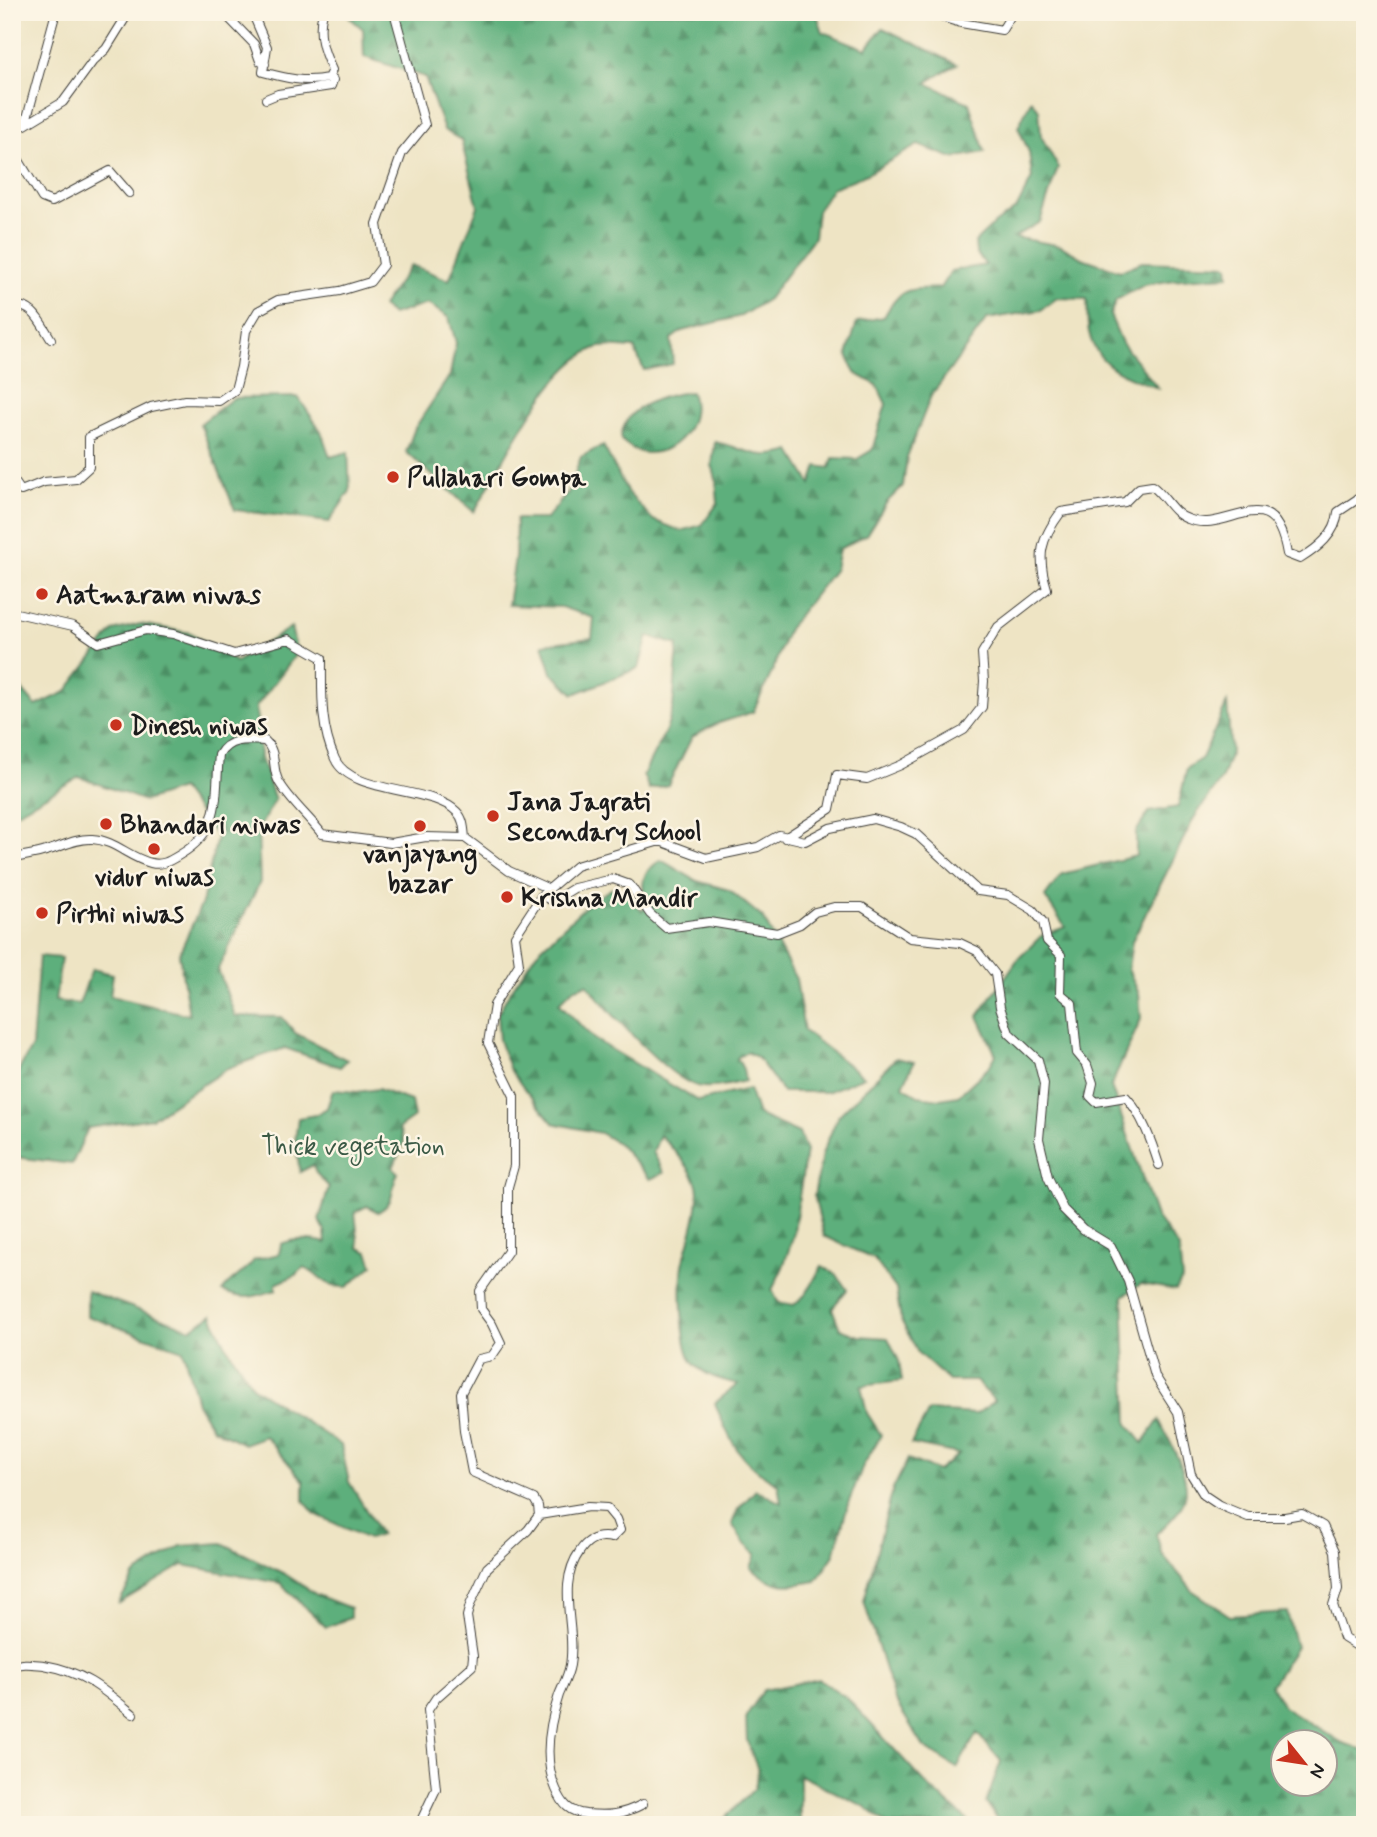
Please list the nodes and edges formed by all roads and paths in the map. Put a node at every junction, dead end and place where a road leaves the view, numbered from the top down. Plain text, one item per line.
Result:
1 (56, 12) edge
2 (129, 12) edge
3 (223, 12) edge
4 (252, 12) edge
5 (323, 12) edge
6 (394, 12) edge
7 (924, 12) edge
8 (1013, 12) edge
9 (265, 64) junction
10 (328, 78) junction
11 (266, 99) dead end
12 (25, 125) junction
13 (12, 130) edge
14 (12, 149) edge
15 (129, 193) dead end
16 (12, 307) edge
17 (51, 339) dead end
18 (12, 478) edge
19 (1365, 494) edge
20 (12, 612) edge
21 (465, 838) junction
22 (785, 838) junction
23 (12, 853) edge
24 (542, 894) junction
25 (1159, 1165) dead end
26 (539, 1515) junction
27 (1365, 1651) edge
28 (12, 1667) edge
29 (133, 1714) dead end
30 (643, 1804) dead end
31 (419, 1825) edge

1 - 12 street
2 - 12 street
3 - 9 street
4 - 9 street
5 - 10 street
6 - 18 street
7 - 8 street
9 - 10 street
10 - 11 street
12 - 13 street
14 - 15 street
16 - 17 street
19 - 22 street
20 - 21 street
21 - 23 street
21 - 24 street
22 - 24 street
22 - 25 street
24 - 26 street
24 - 27 street
26 - 30 street
26 - 31 street
28 - 29 street

